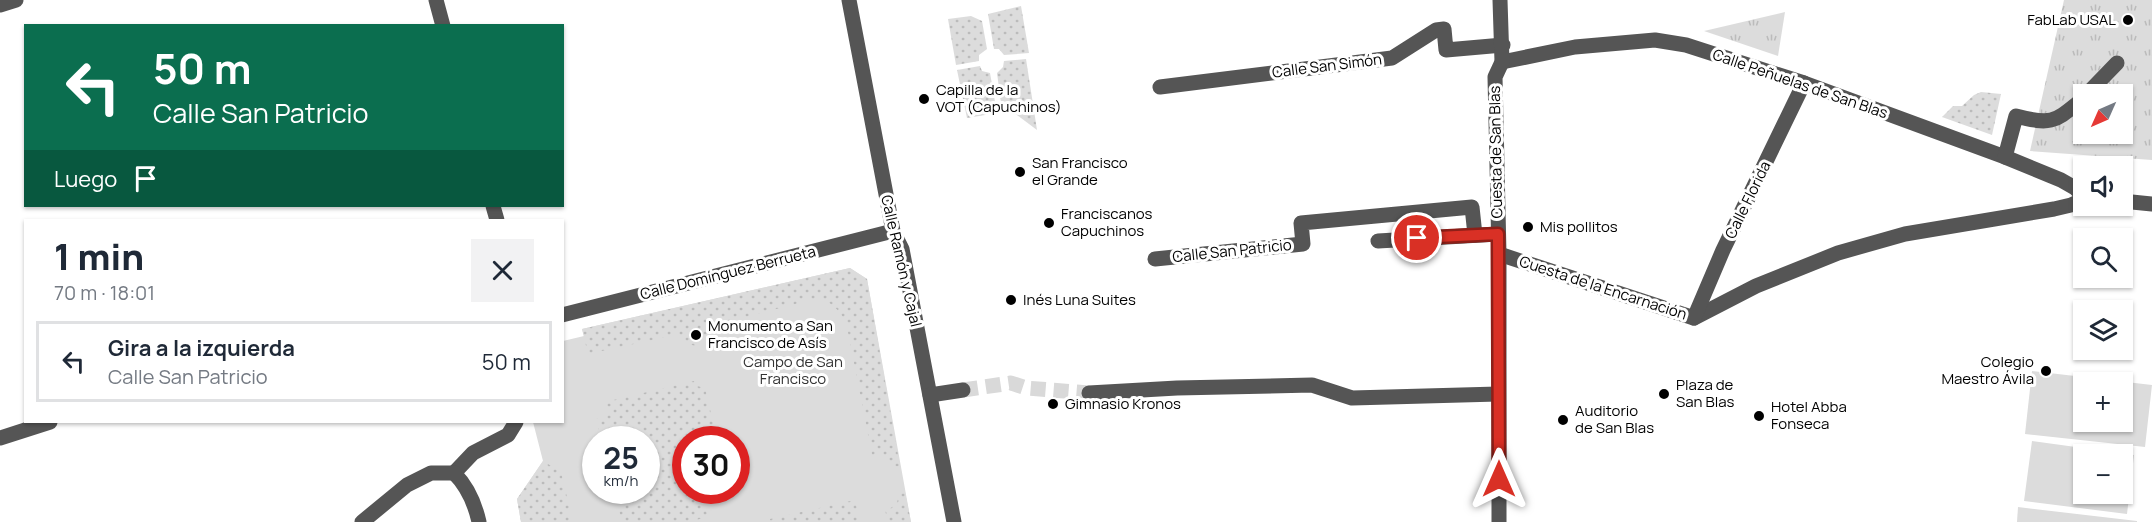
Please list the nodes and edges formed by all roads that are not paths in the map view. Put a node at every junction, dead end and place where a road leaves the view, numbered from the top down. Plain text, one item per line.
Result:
1 (16, 0) edge
2 (436, 0) edge
3 (849, 0) edge
4 (1500, 0) edge
5 (0, 5) edge
6 (442, 24) edge
7 (1503, 45) junction
8 (1502, 62) junction
9 (2117, 63) dead end
10 (1804, 83) junction
11 (2097, 84) edge
12 (1160, 87) dead end
13 (2073, 107) edge
14 (2005, 157) junction
15 (2073, 187) edge
16 (2073, 202) edge
17 (2133, 202) edge
18 (2152, 204) edge
19 (893, 231) junction
20 (1498, 234) junction
21 (1476, 235) junction
22 (1378, 241) dead end
23 (1499, 254) junction
24 (1155, 259) dead end
25 (564, 314) edge
26 (1694, 318) junction
27 (963, 390) tunnel mouth
28 (1089, 393) tunnel mouth
29 (1498, 394) junction
30 (930, 395) junction
31 (47, 423) edge
32 (515, 423) edge
33 (0, 438) edge
34 (454, 473) junction
35 (362, 522) edge
36 (479, 522) edge
37 (954, 522) edge
38 (1499, 522) edge

1 - 5 street
2 - 6 street
3 - 19 street, Calle Ramón y Cajal
4 - 7 street, Cuesta de San Blas
7 - 8 street, Cuesta de San Blas
7 - 12 street, Calle San Simón
8 - 10 street, Calle Peñuelas de San Blas
8 - 20 street, Cuesta de San Blas
9 - 11 street
10 - 14 street, Calle Peñuelas de San Blas
10 - 26 street, Calle Florida
13 - 14 street
14 - 15 street, Calle Peñuelas de San Blas
16 - 26 street, Cuesta de la Encarnación
17 - 18 street
19 - 25 street, Calle Domínguez Berrueta
19 - 30 street, Calle Ramón y Cajal
20 - 21 street
20 - 23 street, Cuesta de San Blas
21 - 22 street
21 - 24 street, Calle San Patricio
23 - 26 street, Cuesta de la Encarnación
23 - 29 street, Cuesta de San Blas
27 - 30 street
28 - 29 street
29 - 38 street, Cuesta de San Blas
30 - 37 street, Calle Ramón y Cajal
31 - 33 street
32 - 34 street
34 - 35 street
34 - 36 street

